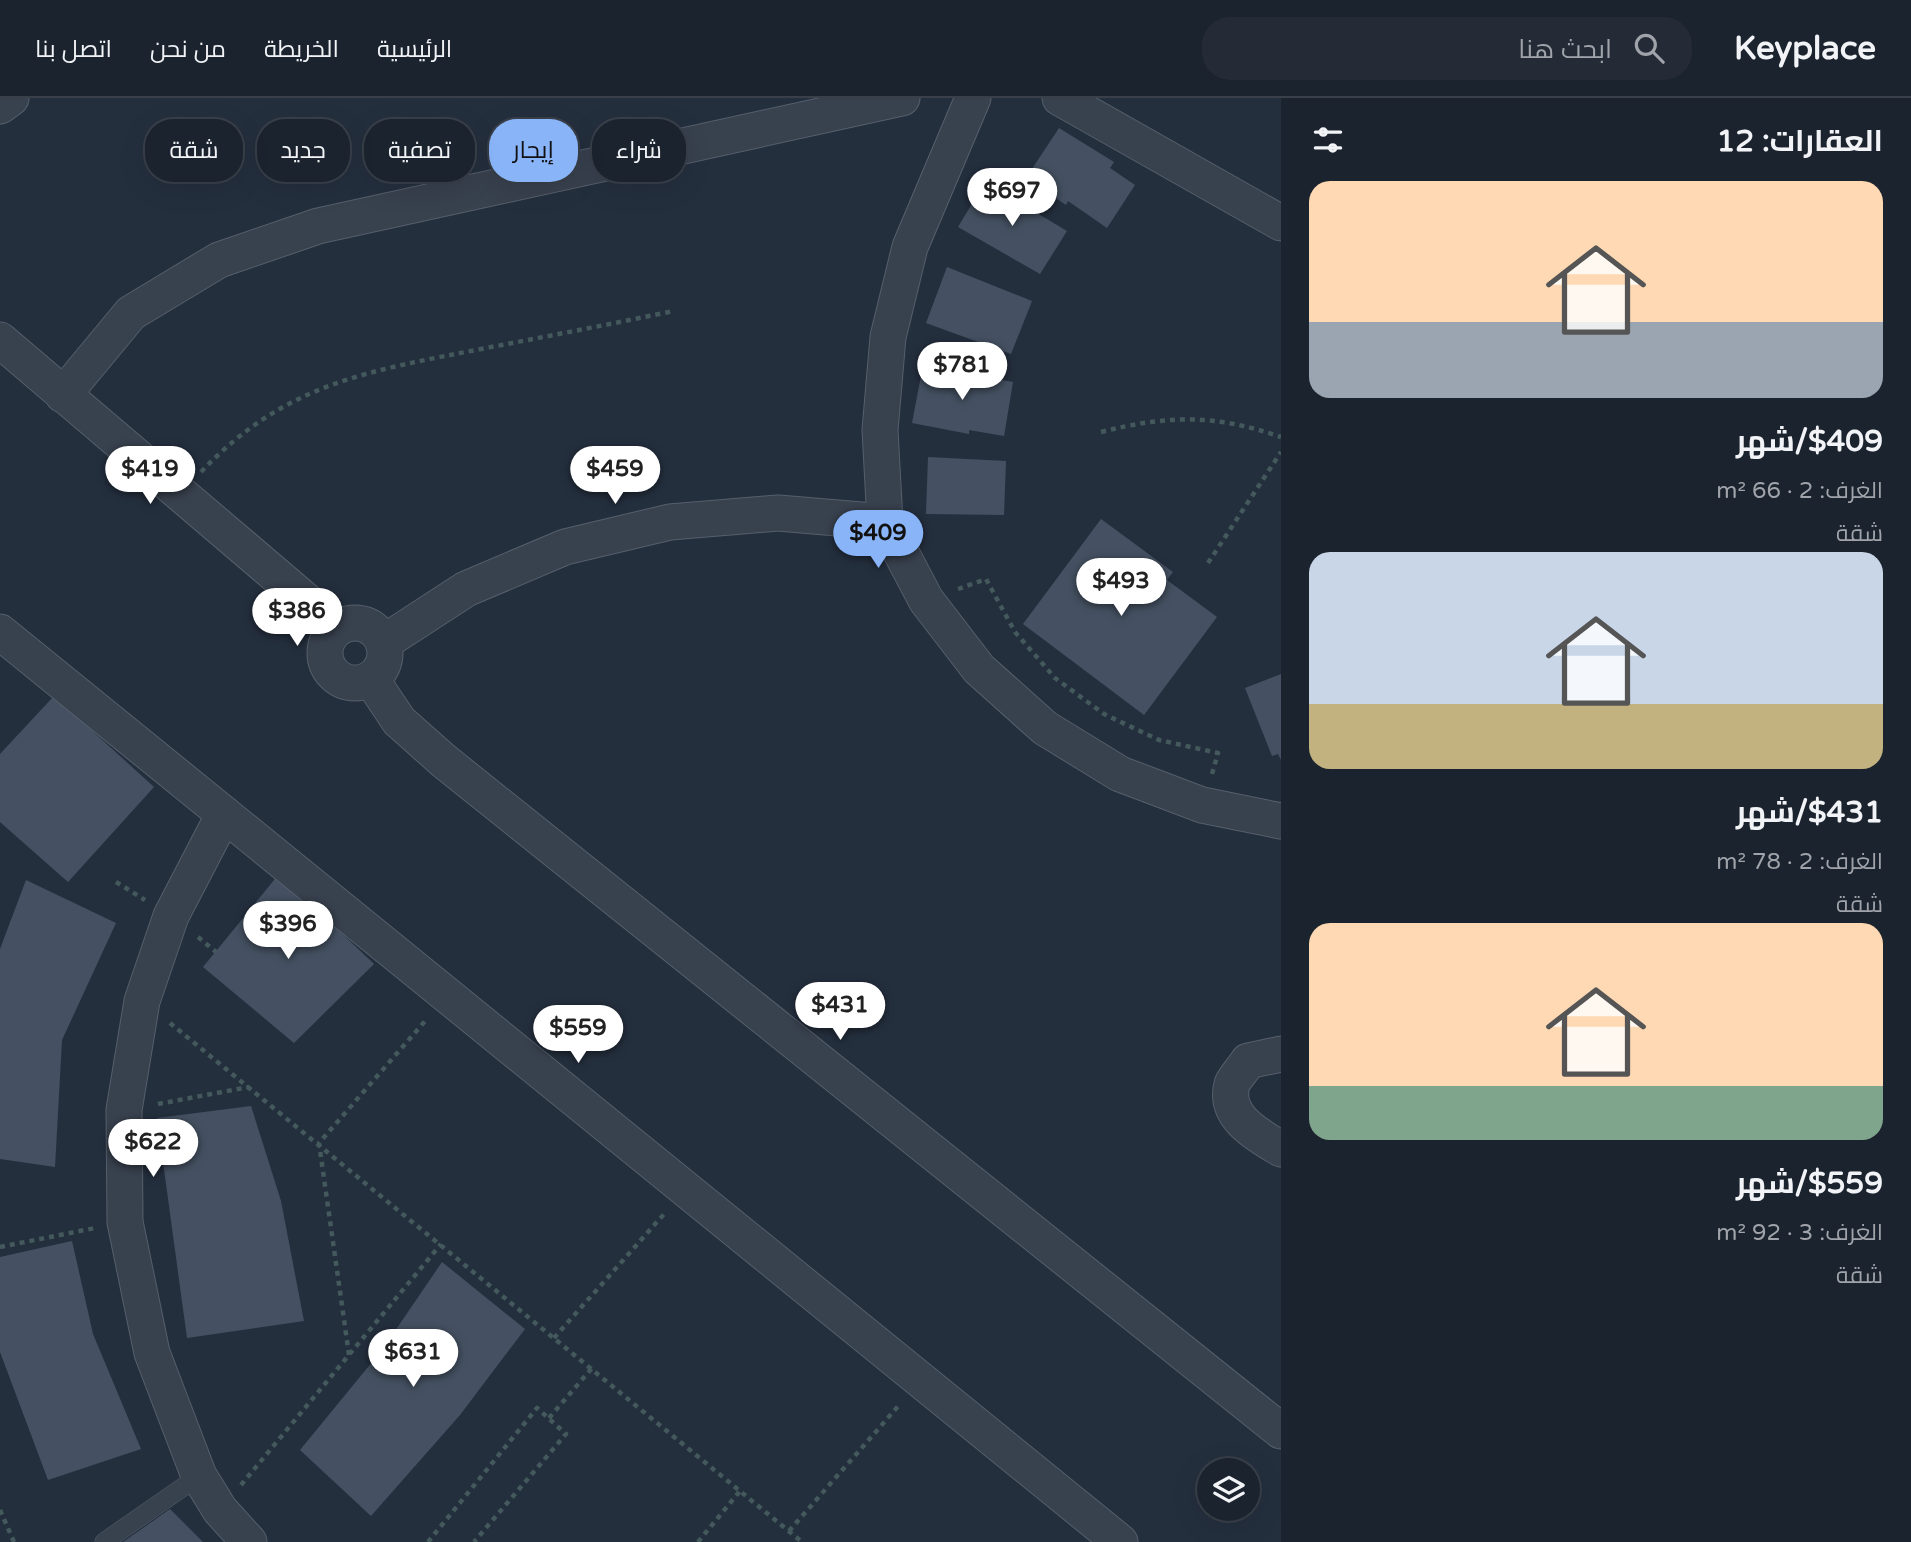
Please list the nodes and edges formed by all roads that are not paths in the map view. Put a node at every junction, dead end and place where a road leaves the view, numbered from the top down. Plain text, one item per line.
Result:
1 (11, 98) edge
2 (902, 98) edge
3 (973, 98) edge
4 (1060, 98) edge
5 (0, 106) edge
6 (1281, 223) edge
7 (0, 340) edge
8 (63, 395) junction
9 (885, 523) junction
10 (338, 628) junction
11 (0, 632) edge
12 (383, 643) junction
13 (371, 679) junction
14 (224, 814) junction
15 (1281, 821) edge
16 (1281, 1054) edge
17 (1281, 1149) edge
18 (1281, 1431) edge
19 (199, 1476) junction
20 (104, 1542) edge
21 (249, 1542) edge
22 (1121, 1542) edge

1 - 5 street
2 - 8 street
3 - 9 street
4 - 6 street
7 - 8 street
8 - 10 street
9 - 12 street
9 - 15 street
10 - 12 street
10 - 13 street
11 - 14 street
12 - 13 street
13 - 18 street
14 - 19 street
14 - 22 street
16 - 17 street
19 - 20 lane
19 - 21 street

